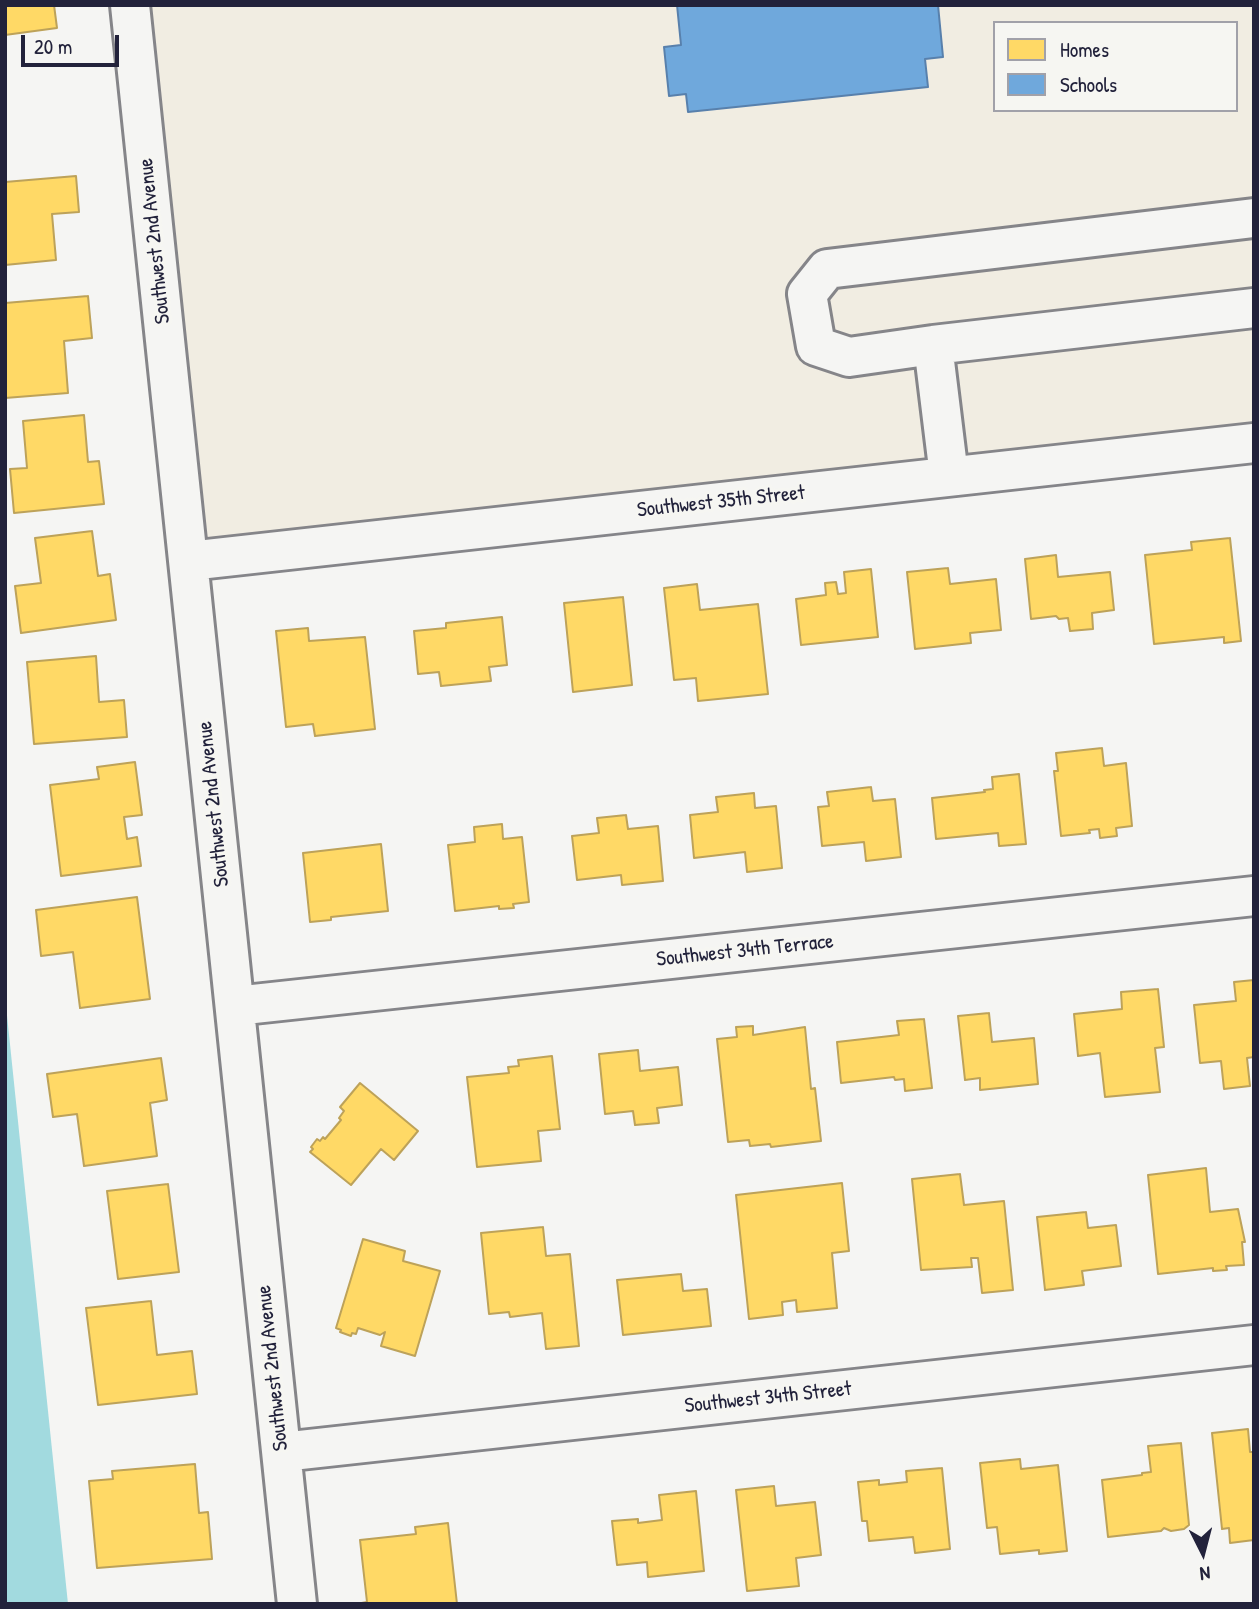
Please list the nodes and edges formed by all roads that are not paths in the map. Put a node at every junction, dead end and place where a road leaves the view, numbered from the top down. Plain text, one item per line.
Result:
1 (130, 5) edge
2 (1254, 218) edge
3 (1254, 308) edge
4 (933, 345) junction
5 (1254, 443) edge
6 (949, 476) junction
7 (189, 561) junction
8 (1254, 896) edge
9 (236, 1006) junction
10 (1254, 1345) edge
11 (282, 1452) junction
12 (298, 1604) edge

1 - 7 street, Southwest 2nd Avenue
2 - 4 street
3 - 4 street
4 - 6 street
5 - 6 street, Southwest 35th Street
6 - 7 street, Southwest 35th Street
7 - 9 street, Southwest 2nd Avenue
8 - 9 street, Southwest 34th Terrace
9 - 11 street, Southwest 2nd Avenue
10 - 11 street, Southwest 34th Street
11 - 12 street, Southwest 2nd Avenue

